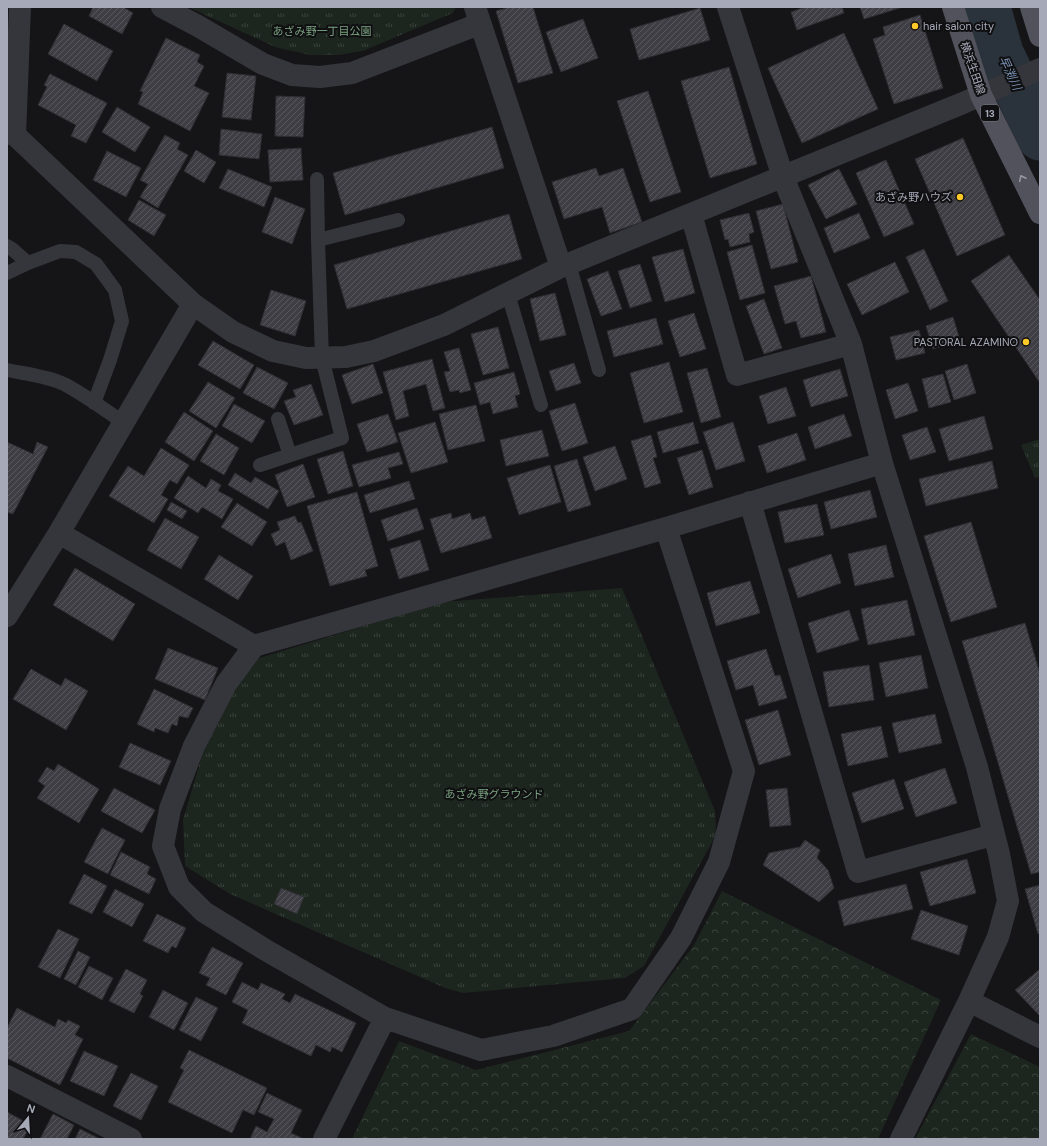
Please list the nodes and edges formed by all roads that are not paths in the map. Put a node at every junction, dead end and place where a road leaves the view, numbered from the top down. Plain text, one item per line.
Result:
1 (20, 7) edge
2 (162, 7) edge
3 (728, 7) edge
4 (953, 7) edge
5 (1031, 7) edge
6 (477, 15) edge
7 (1040, 36) edge
8 (1036, 71) edge
9 (988, 92) junction
10 (11, 134) edge
11 (783, 176) junction
12 (317, 179) dead end
13 (1040, 213) edge
14 (691, 214) junction
15 (398, 220) dead end
16 (318, 240) junction
17 (7, 246) edge
18 (28, 263) junction
19 (565, 266) junction
20 (7, 273) edge
21 (508, 294) junction
22 (193, 304) junction
23 (851, 344) junction
24 (322, 358) junction
25 (7, 370) edge
26 (599, 370) dead end
27 (94, 403) junction
28 (541, 405) dead end
29 (278, 419) dead end
30 (124, 423) junction
31 (290, 455) junction
32 (882, 463) junction
33 (260, 465) dead end
34 (750, 502) junction
35 (666, 528) junction
36 (59, 533) junction
37 (7, 616) edge
38 (254, 646) junction
39 (993, 835) junction
40 (969, 1001) junction
41 (385, 1018) junction
42 (1040, 1037) edge
43 (7, 1076) edge
44 (131, 1139) edge
45 (324, 1139) edge
46 (901, 1139) edge

1 - 10 street
2 - 6 street
3 - 11 street
4 - 9 main road, 横浜生田線 / 13
5 - 7 main road
6 - 19 street
8 - 9 street
9 - 11 street
13 -> 9 main road, 横浜生田線 / 13
10 - 22 street
11 - 14 street
11 - 23 street
12 - 16 lane
14 - 19 street
14 - 23 street
15 - 16 lane
16 - 24 lane
17 - 18 lane
18 - 20 lane
18 - 27 lane
19 - 21 street
19 - 26 lane
21 - 24 street
21 - 28 lane
22 - 24 street
22 - 30 street
23 - 32 street
24 - 31 lane
25 - 27 lane
27 - 30 lane
29 - 31 lane
30 - 36 street
31 - 33 lane
32 - 34 street
32 - 39 street
34 - 35 street
34 - 39 street
35 - 38 street
35 - 41 street
36 - 37 street
36 - 38 street
38 - 41 street
39 - 40 street
40 - 42 street
40 - 46 street
41 - 45 street
43 - 44 street

